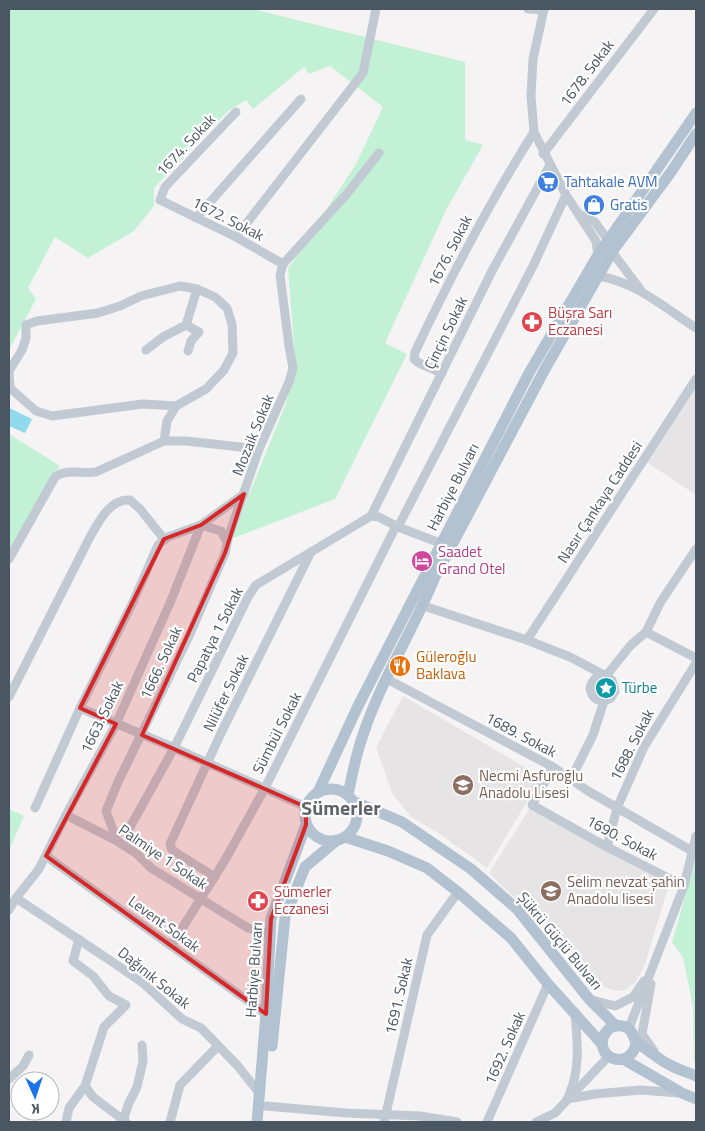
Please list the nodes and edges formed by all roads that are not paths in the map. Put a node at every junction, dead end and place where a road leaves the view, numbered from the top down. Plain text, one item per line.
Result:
1 (376, 9) edge
2 (528, 9) edge
3 (654, 9) edge
4 (544, 10) edge
5 (301, 99) dead end
6 (236, 112) dead end
7 (696, 113) edge
8 (534, 132) junction
9 (696, 134) edge
10 (379, 153) dead end
11 (544, 154) junction
12 (550, 165) junction
13 (566, 195) junction
14 (160, 200) joint
15 (578, 213) junction
16 (196, 218) junction
17 (236, 237) junction
18 (610, 247) junction
19 (598, 255) junction
20 (283, 264) junction
21 (598, 276) junction
22 (197, 289) junction
23 (641, 291) junction
24 (186, 326) junction
25 (696, 328) edge
26 (146, 350) dead end
27 (188, 351) dead end
28 (442, 373) junction
29 (696, 379) edge
30 (176, 406) junction
31 (164, 441) junction
32 (259, 449) junction
33 (244, 494) junction
34 (371, 516) junction
35 (201, 525) junction
36 (397, 527) junction
37 (164, 539) junction
38 (227, 542) junction
39 (440, 544) junction
40 (696, 549) edge
41 (311, 552) junction
42 (9, 559) edge
43 (424, 606) junction
44 (646, 632) junction
45 (527, 640) junction
46 (696, 658) edge
47 (696, 663) edge
48 (606, 676) junction
49 (387, 678) junction
50 (9, 698) edge
51 (604, 701) junction
52 (80, 708) junction
53 (116, 724) junction
54 (142, 735) junction
55 (174, 748) junction
56 (207, 763) junction
57 (553, 768) junction
58 (571, 779) junction
59 (264, 788) junction
60 (318, 792) junction
61 (350, 798) junction
62 (306, 807) junction
63 (35, 808) dead end
64 (617, 808) junction
65 (66, 814) junction
66 (306, 825) junction
67 (129, 829) dead end
68 (696, 836) edge
69 (341, 838) junction
70 (117, 841) junction
71 (607, 846) junction
72 (692, 851) junction
73 (46, 856) junction
74 (215, 877) junction
75 (684, 886) junction
76 (458, 892) junction
77 (16, 898) junction
78 (202, 899) junction
79 (9, 910) edge
80 (270, 935) junction
81 (79, 939) junction
82 (171, 946) junction
83 (655, 964) junction
84 (548, 984) junction
85 (589, 999) junction
86 (575, 1012) junction
87 (266, 1014) junction
88 (616, 1026) junction
89 (629, 1028) junction
90 (636, 1042) junction
91 (602, 1044) junction
92 (142, 1045) dead end
93 (218, 1046) junction
94 (28, 1055) dead end
95 (609, 1056) junction
96 (623, 1059) junction
97 (669, 1065) junction
98 (696, 1076) edge
99 (9, 1079) edge
100 (85, 1086) junction
101 (682, 1093) junction
102 (260, 1094) junction
103 (568, 1099) junction
104 (696, 1099) edge
105 (266, 1106) junction
106 (555, 1113) junction
107 (345, 1118) edge
108 (386, 1119) edge
109 (66, 1122) edge
110 (124, 1122) edge
111 (170, 1122) edge
112 (257, 1122) edge
113 (265, 1122) edge
114 (457, 1122) edge
115 (487, 1122) edge
116 (536, 1122) edge
117 (552, 1122) edge

1 - 17 street
2 - 4 street
3 - 11 street, 1678. Sokak
4 - 8 street
5 - 16 street
6 - 14 street, 1674. Sokak
7 - 18 main road, Harbiye Bulvarı
8 - 11 street
8 - 28 street, 1676. Sokak
9 - 18 main road, Harbiye Bulvarı
10 - 20 street
11 - 12 street
12 - 13 street
12 - 28 street, Çinçin Sokak
13 - 15 street
13 - 36 street, Sümbül Sokak
14 - 16 street, 1672. Sokak
15 - 18 street
15 - 19 street
16 - 17 street, 1672. Sokak
17 - 20 street, 1672. Sokak
18 - 19 main road
18 - 21 main road, Harbiye Bulvarı
18 - 23 street
19 - 21 main road, Harbiye Bulvarı
19 - 39 main road, Harbiye Bulvarı
20 - 32 street, Mozaik Sokak
21 - 23 street
21 - 43 main road, Harbiye Bulvarı
22 - 24 street
22 - 30 street
22 - 30 street
23 - 25 street
24 - 26 street
24 - 27 street
28 - 34 street, Çinçin Sokak
29 - 45 street, Nasır Çankaya Caddesi
30 - 31 street
31 - 32 street
31 - 42 street
32 - 33 street, Mozaik Sokak
33 - 35 street, Mozaik Sokak
33 - 38 street, 1666. Sokak
34 - 36 street
34 - 41 street, Papatya 1 Sokak
35 - 37 street, Mozaik Sokak
35 - 38 street
35 - 53 street, 1663. Sokak
36 - 39 street
36 - 59 street, Sümbül Sokak
37 - 50 street
37 - 52 street
38 - 54 street, 1666. Sokak
39 - 60 main road, Harbiye Bulvarı
40 - 44 street
41 - 55 street, Papatya 1 Sokak
41 - 56 street, Nilüfer Sokak
43 - 45 street
43 - 49 main road, Harbiye Bulvarı
44 - 46 street
44 - 48 street
45 - 48 street
47 - 64 street, 1688. Sokak
48 - 51 street
48 - 51 street
49 - 57 street, 1689. Sokak
49 - 61 main road, Harbiye Bulvarı
51 - 58 street
52 - 53 street
52 - 63 street
53 - 54 street
53 - 65 street, 1663. Sokak
54 - 55 street
54 - 70 street, 1666. Sokak
55 - 56 street
55 - 67 street, Papatya 1 Sokak
56 - 59 street
56 - 74 street, Nilüfer Sokak
57 - 58 street, 1689. Sokak
57 - 71 street, 1690. Sokak
58 - 64 street, 1689. Sokak
59 - 62 street
59 - 74 street, Sümbül Sokak
60 - 61 main road
60 - 62 main road, Harbiye Bulvarı
61 - 69 main road, Harbiye Bulvarı
61 - 85 main road, Şükrü Güçlü Bulvarı
62 - 66 main road, Harbiye Bulvarı
64 - 71 street, 1688. Sokak
64 - 72 street, 1689. Sokak
65 - 70 street, Palmiye 1 Sokak
65 - 73 street, 1663. Sokak
66 - 69 main road
66 - 80 main road, Harbiye Bulvarı
68 - 72 street
69 - 76 main road
69 - 105 main road, Harbiye Bulvarı
70 - 78 street, Palmiye 1 Sokak
71 - 75 street, 1690. Sokak
72 - 75 street
73 - 77 street, 1663. Sokak
73 - 82 street, Levent Sokak
74 - 78 street, Sümbül Sokak
75 - 83 street
76 - 84 main road
76 - 108 street, 1691. Sokak
77 - 79 street, 1663. Sokak
77 - 81 street, Dağınık Sokak
78 - 80 street, Palmiye 1 Sokak
78 - 82 street, Sümbül Sokak
80 - 87 main road, Harbiye Bulvarı
81 - 93 street, Dağınık Sokak
81 - 100 street
82 - 87 street, Levent Sokak
83 - 85 street
83 - 89 street
83 - 97 street
84 - 86 main road
84 - 115 street, 1692. Sokak
85 - 88 main road, Şükrü Güçlü Bulvarı
86 - 91 main road
86 - 103 street
87 - 102 main road, Harbiye Bulvarı
88 - 89 main road
88 - 91 main road
89 - 90 main road
90 - 96 main road
90 - 97 main road
91 - 95 main road
92 - 110 street
93 - 102 street, Dağınık Sokak
93 - 111 street
94 - 99 street
95 - 96 main road
95 - 103 street
96 - 101 main road
97 - 98 main road
100 - 109 street
100 - 110 street
101 - 103 street
101 - 104 main road
102 - 112 main road, Harbiye Bulvarı
103 - 106 street
105 - 107 street
105 - 113 main road, Harbiye Bulvarı
106 - 116 street
106 - 117 street
107 - 108 street
108 - 114 street

